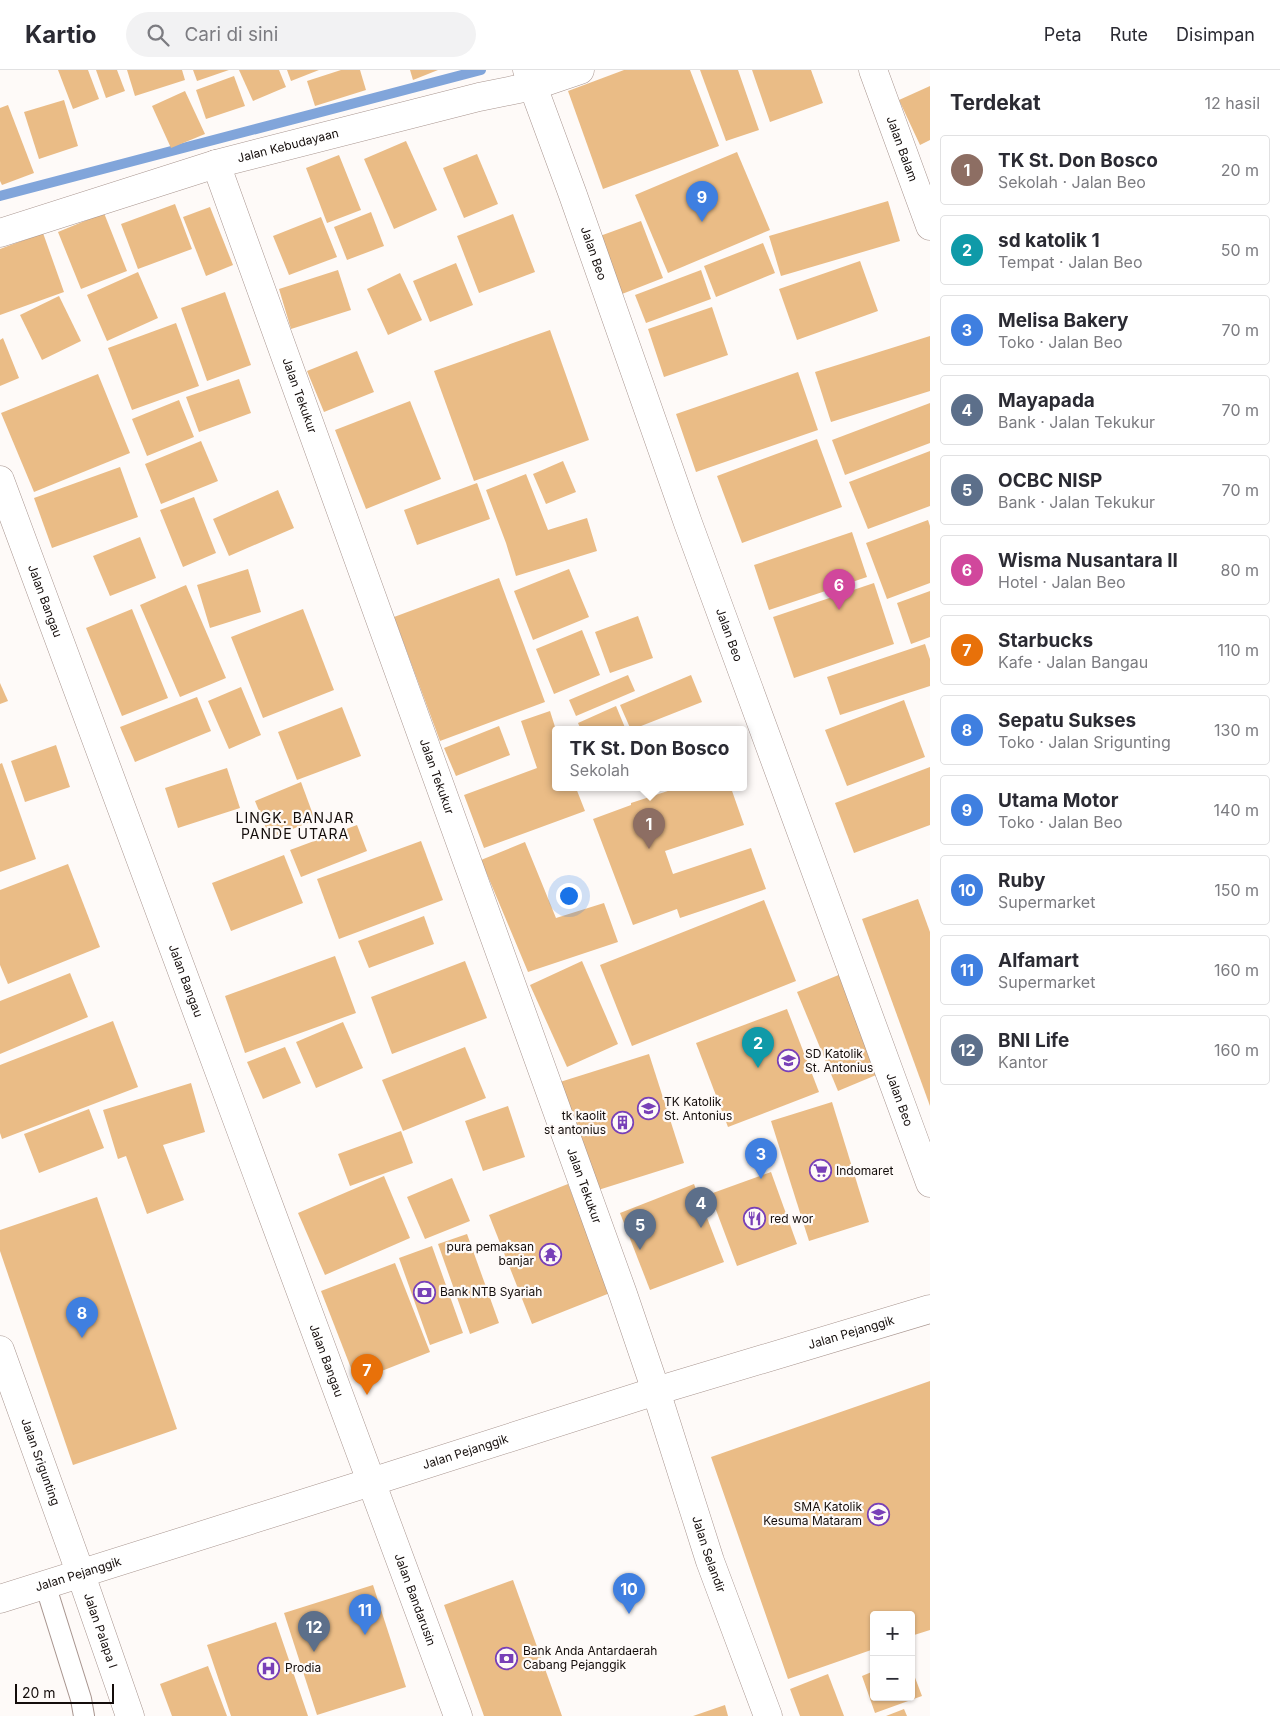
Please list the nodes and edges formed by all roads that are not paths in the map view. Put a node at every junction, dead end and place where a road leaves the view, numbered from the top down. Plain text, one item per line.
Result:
1 (580, 70) edge
2 (873, 70) edge
3 (530, 78) edge
4 (216, 164) junction
5 (930, 226) edge
6 (0, 233) edge
7 (0, 480) edge
8 (930, 1182) edge
9 (930, 1308) edge
10 (0, 1350) edge
11 (656, 1390) junction
12 (371, 1482) junction
13 (80, 1572) junction
14 (45, 1584) junction
15 (0, 1599) edge
16 (84, 1716) edge
17 (130, 1716) edge
18 (458, 1716) edge
19 (768, 1716) edge

1 - 3 street, Jalan Kebudayaan
2 - 5 street, Jalan Balam
3 - 4 street, Jalan Kebudayaan
3 - 8 street, Jalan Beo
4 - 6 street, Jalan Kebudayaan
4 - 11 street, Jalan Tekukur
7 - 12 street, Jalan Bangau
9 - 11 street, Jalan Pejanggik
10 - 13 street, Jalan Srigunting
11 - 12 street, Jalan Pejanggik
11 - 19 street, Jalan Selandir
12 - 13 street, Jalan Pejanggik
12 - 18 street, Jalan Bandarusin
13 - 14 street, Jalan Pejanggik
13 - 17 street, Jalan Palapa I
14 - 15 street, Jalan Pejanggik
14 - 16 lane

